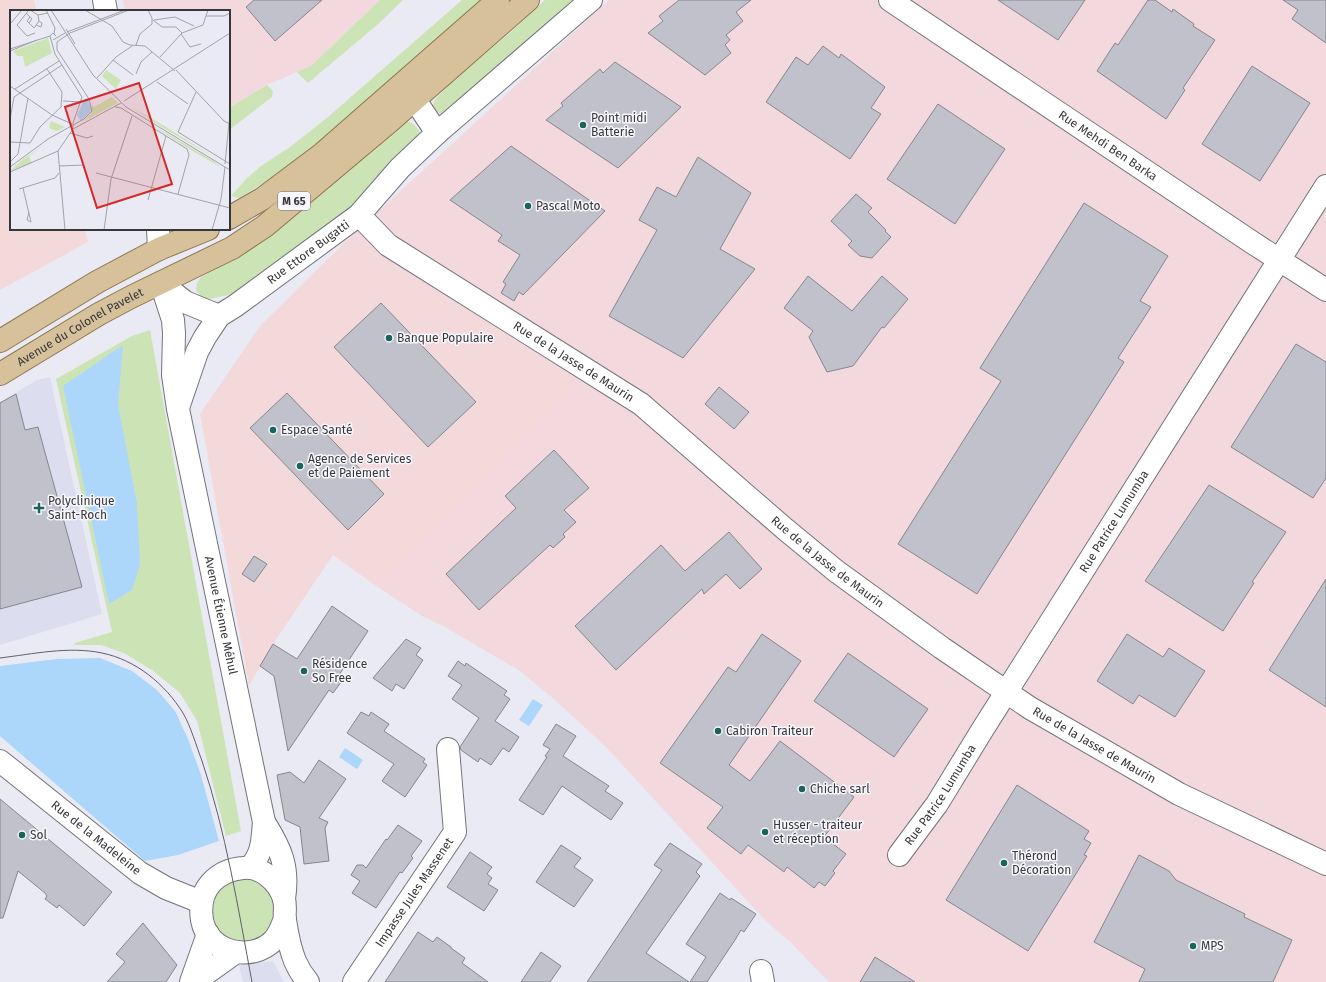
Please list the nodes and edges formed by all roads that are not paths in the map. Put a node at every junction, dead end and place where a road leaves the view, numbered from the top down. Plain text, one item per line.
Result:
1 (104, 0) edge
2 (498, 0) edge
3 (528, 0) edge
4 (591, 0) edge
5 (890, 0) edge
6 (106, 10) edge
7 (414, 100) junction
8 (375, 108) junction
9 (437, 133) junction
10 (1326, 186) edge
11 (359, 215) junction
12 (230, 217) edge
13 (203, 230) edge
14 (159, 239) edge
15 (1279, 260) junction
16 (161, 283) junction
17 (1326, 290) edge
18 (219, 316) junction
19 (0, 341) edge
20 (0, 374) edge
21 (178, 408) junction
22 (1006, 692) junction
23 (448, 749) dead end
24 (0, 760) edge
25 (264, 822) junction
26 (899, 855) dead end
27 (1326, 864) edge
28 (250, 868) junction
29 (201, 902) junction
30 (285, 909) junction
31 (208, 934) junction
32 (264, 948) junction
33 (236, 952) junction
34 (295, 962) junction
35 (203, 976) edge
36 (308, 982) edge
37 (354, 982) edge

1 - 6 street
2 - 8 main road, M 65
3 - 7 main road, Avenue du Colonel Pavelet / M 65
4 - 9 street, Rue Ettore Bugatti
5 - 15 street, Rue Mehdi Ben Barka
7 - 8 main road, M 65
7 - 9 street
7 - 16 main road, Avenue du Colonel Pavelet / M 65
8 - 12 main road, M 65
9 - 11 street, Rue Ettore Bugatti
10 - 15 street, Rue Patrice Lumumba
11 - 18 street, Rue Ettore Bugatti
11 - 22 street, Rue de la Jasse de Maurin
13 - 14 main road
14 - 16 main road
14 - 19 main road
15 - 17 street, Rue Mehdi Ben Barka
15 - 22 street, Rue Patrice Lumumba
16 - 18 street
16 - 20 main road, Avenue du Colonel Pavelet / M 65
16 - 21 street, Avenue Étienne Méhul
18 - 21 street
21 - 25 street, Avenue Étienne Méhul
22 - 26 street, Rue Patrice Lumumba
22 - 27 street, Rue de la Jasse de Maurin
23 - 37 street, Impasse Jules Massenet
24 - 29 street, Rue de la Madeleine
25 - 28 street, Avenue Étienne Méhul
25 - 30 street, Avenue Étienne Méhul
28 - 29 street
28 - 30 street, Avenue Étienne Méhul
29 - 31 street
30 - 32 street, Avenue Étienne Méhul
30 - 34 street, Avenue Étienne Méhul
31 - 33 street
31 - 35 street
32 - 33 street
32 - 34 street
33 - 35 street
34 - 36 street, Avenue Étienne Méhul

